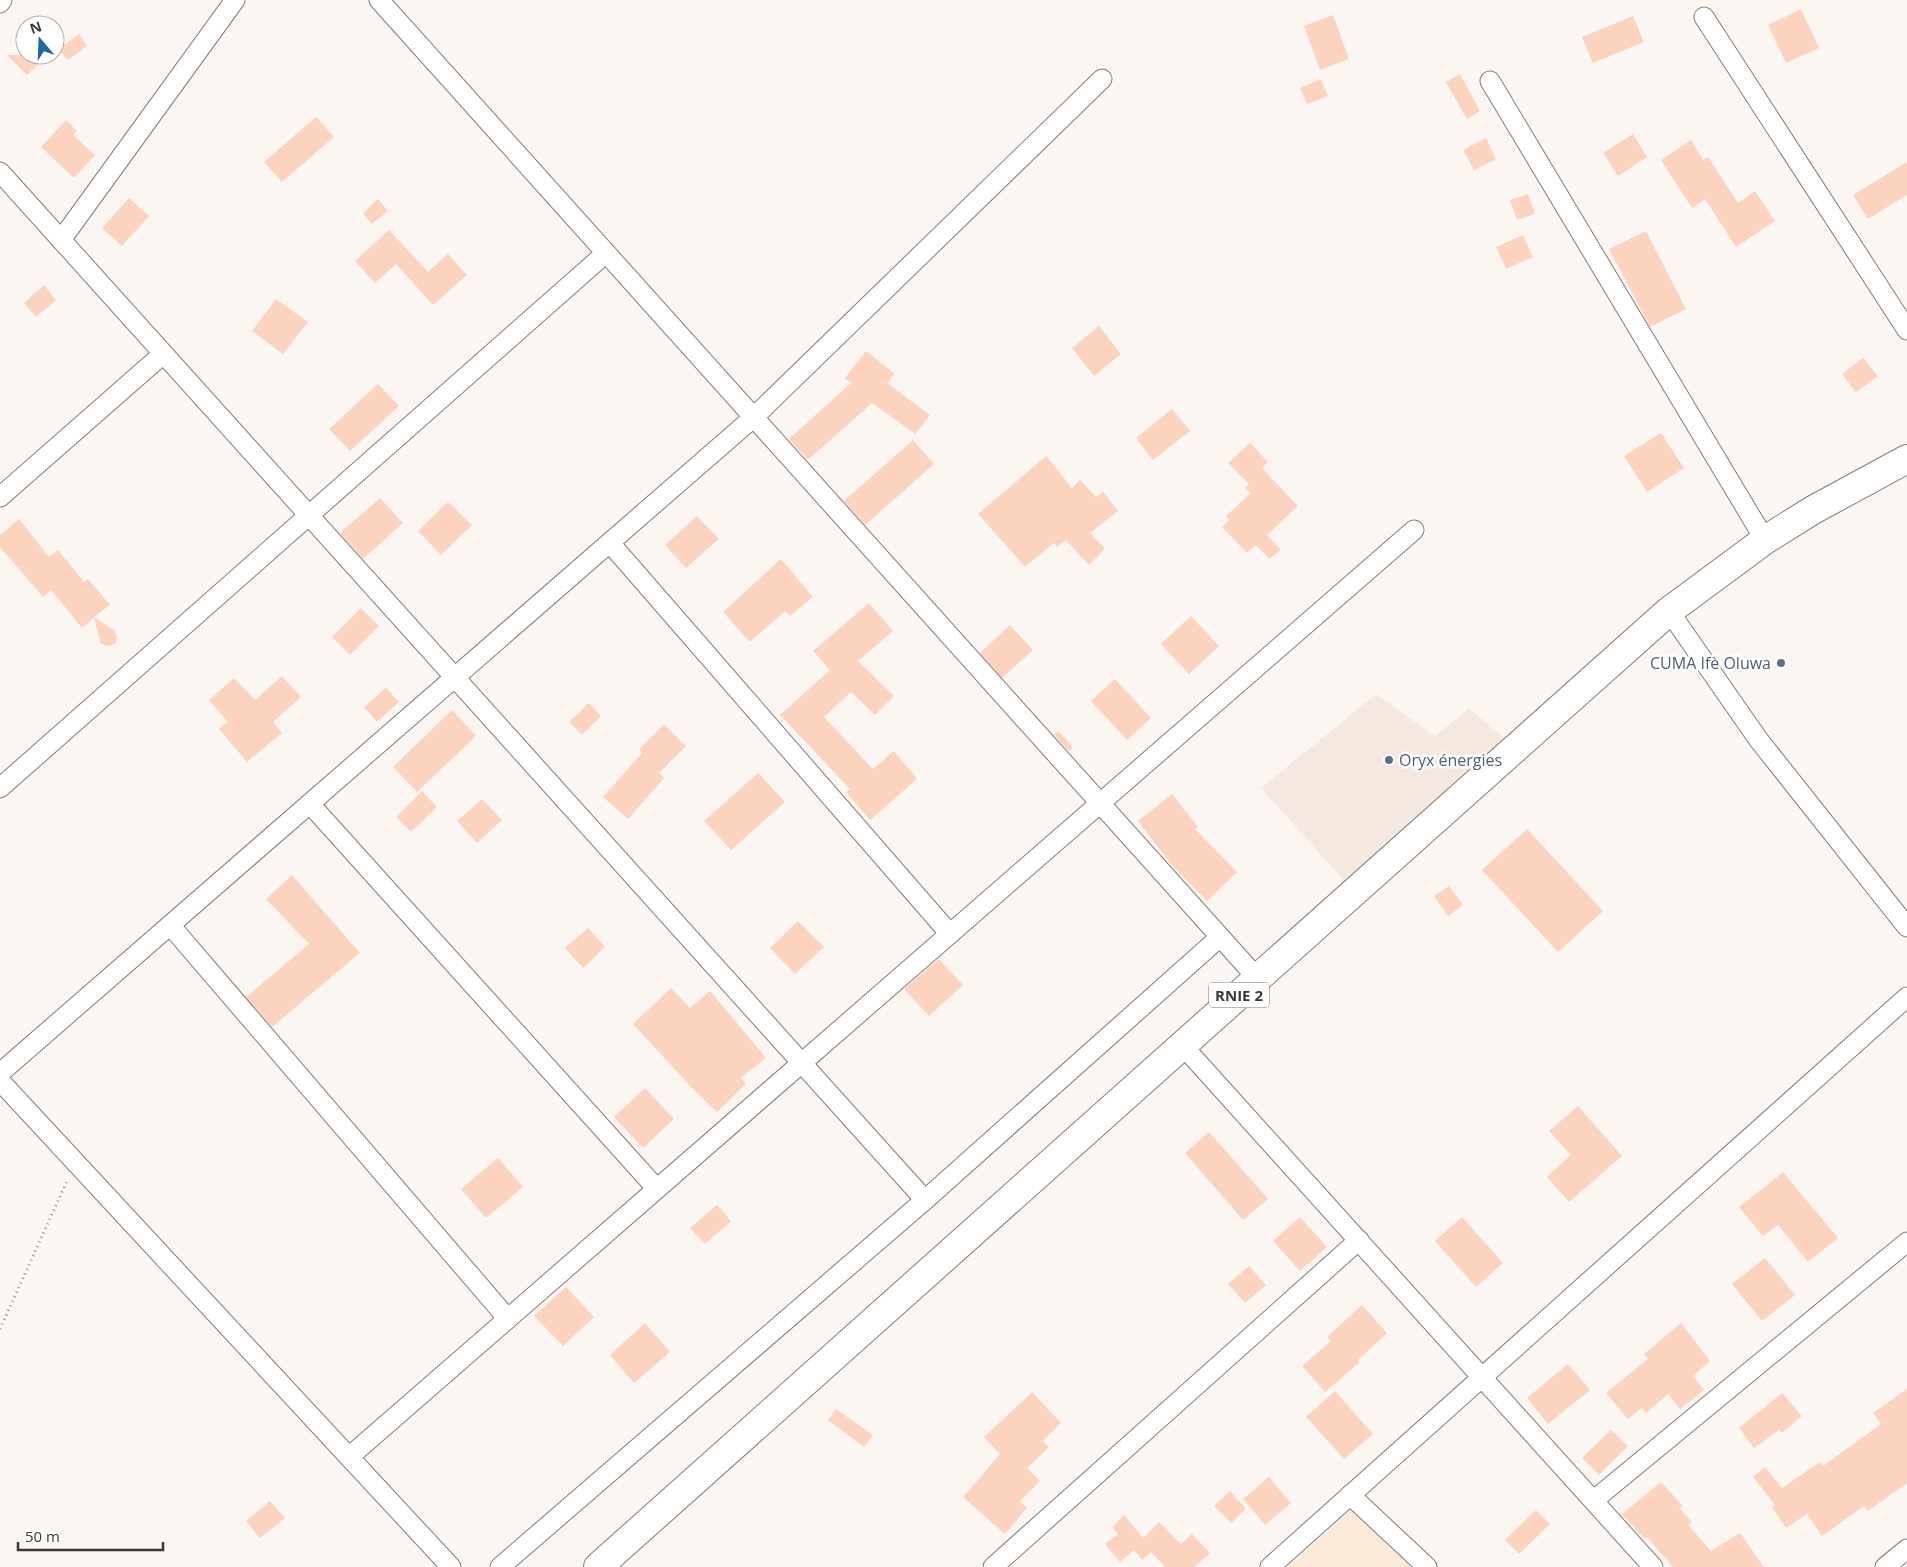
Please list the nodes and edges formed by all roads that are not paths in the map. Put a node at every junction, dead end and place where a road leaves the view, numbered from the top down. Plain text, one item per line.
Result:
1 (235, 0) edge
2 (379, 0) edge
3 (1704, 17) dead end
4 (1102, 79) dead end
5 (1490, 82) dead end
6 (0, 172) edge
7 (61, 240) junction
8 (606, 253) junction
9 (1907, 330) edge
10 (163, 354) junction
11 (754, 417) junction
12 (1907, 459) edge
13 (2, 491) edge
14 (309, 516) junction
15 (1414, 530) dead end
16 (1765, 540) junction
17 (610, 542) junction
18 (1669, 611) junction
19 (455, 678) junction
20 (0, 788) edge
21 (1100, 803) junction
22 (310, 804) junction
23 (170, 925) junction
24 (1907, 927) edge
25 (950, 934) junction
26 (1220, 937) junction
27 (1258, 979) junction
28 (1907, 997) edge
29 (1183, 1046) junction
30 (802, 1063) junction
31 (0, 1074) edge
32 (0, 1080) edge
33 (657, 1189) junction
34 (926, 1200) junction
35 (1359, 1240) junction
36 (1907, 1242) edge
37 (508, 1320) junction
38 (1483, 1377) junction
39 (349, 1457) junction
40 (1350, 1495) junction
41 (1594, 1500) junction
42 (1907, 1549) edge
43 (451, 1567) edge
44 (500, 1567) edge
45 (598, 1567) edge
46 (993, 1567) edge
47 (1270, 1567) edge
48 (1427, 1567) edge
49 (1653, 1567) edge
50 (1885, 1567) edge

1 - 7 street
2 - 8 street
3 - 9 street
4 - 11 street
5 - 16 street
6 - 7 street
7 - 10 street
8 - 11 street
8 - 14 street
10 - 13 street
10 - 14 street
11 - 17 street
11 - 21 street
12 - 16 main road, RNIE 2
14 - 19 street
14 - 20 street
15 - 21 street
16 - 18 main road, RNIE 2
17 - 19 street
17 - 25 street
18 - 24 street
18 - 27 main road, RNIE 2
19 - 22 street
19 - 30 street
21 - 25 street
21 - 26 street
22 - 23 street
22 - 33 street
23 - 31 street
23 - 37 street
25 - 30 street
26 - 27 street
26 - 34 street
27 - 29 main road, RNIE 2
28 - 38 street
29 - 35 street
29 - 45 main road, RNIE 2
30 - 33 street
30 - 34 street
32 - 39 street
33 - 37 street
34 - 44 street
35 - 38 street
35 - 46 street
36 - 41 street
37 - 39 street
38 - 40 street
38 - 41 street
39 - 43 street
40 - 47 street
40 - 48 street
41 - 49 street
42 - 50 street

